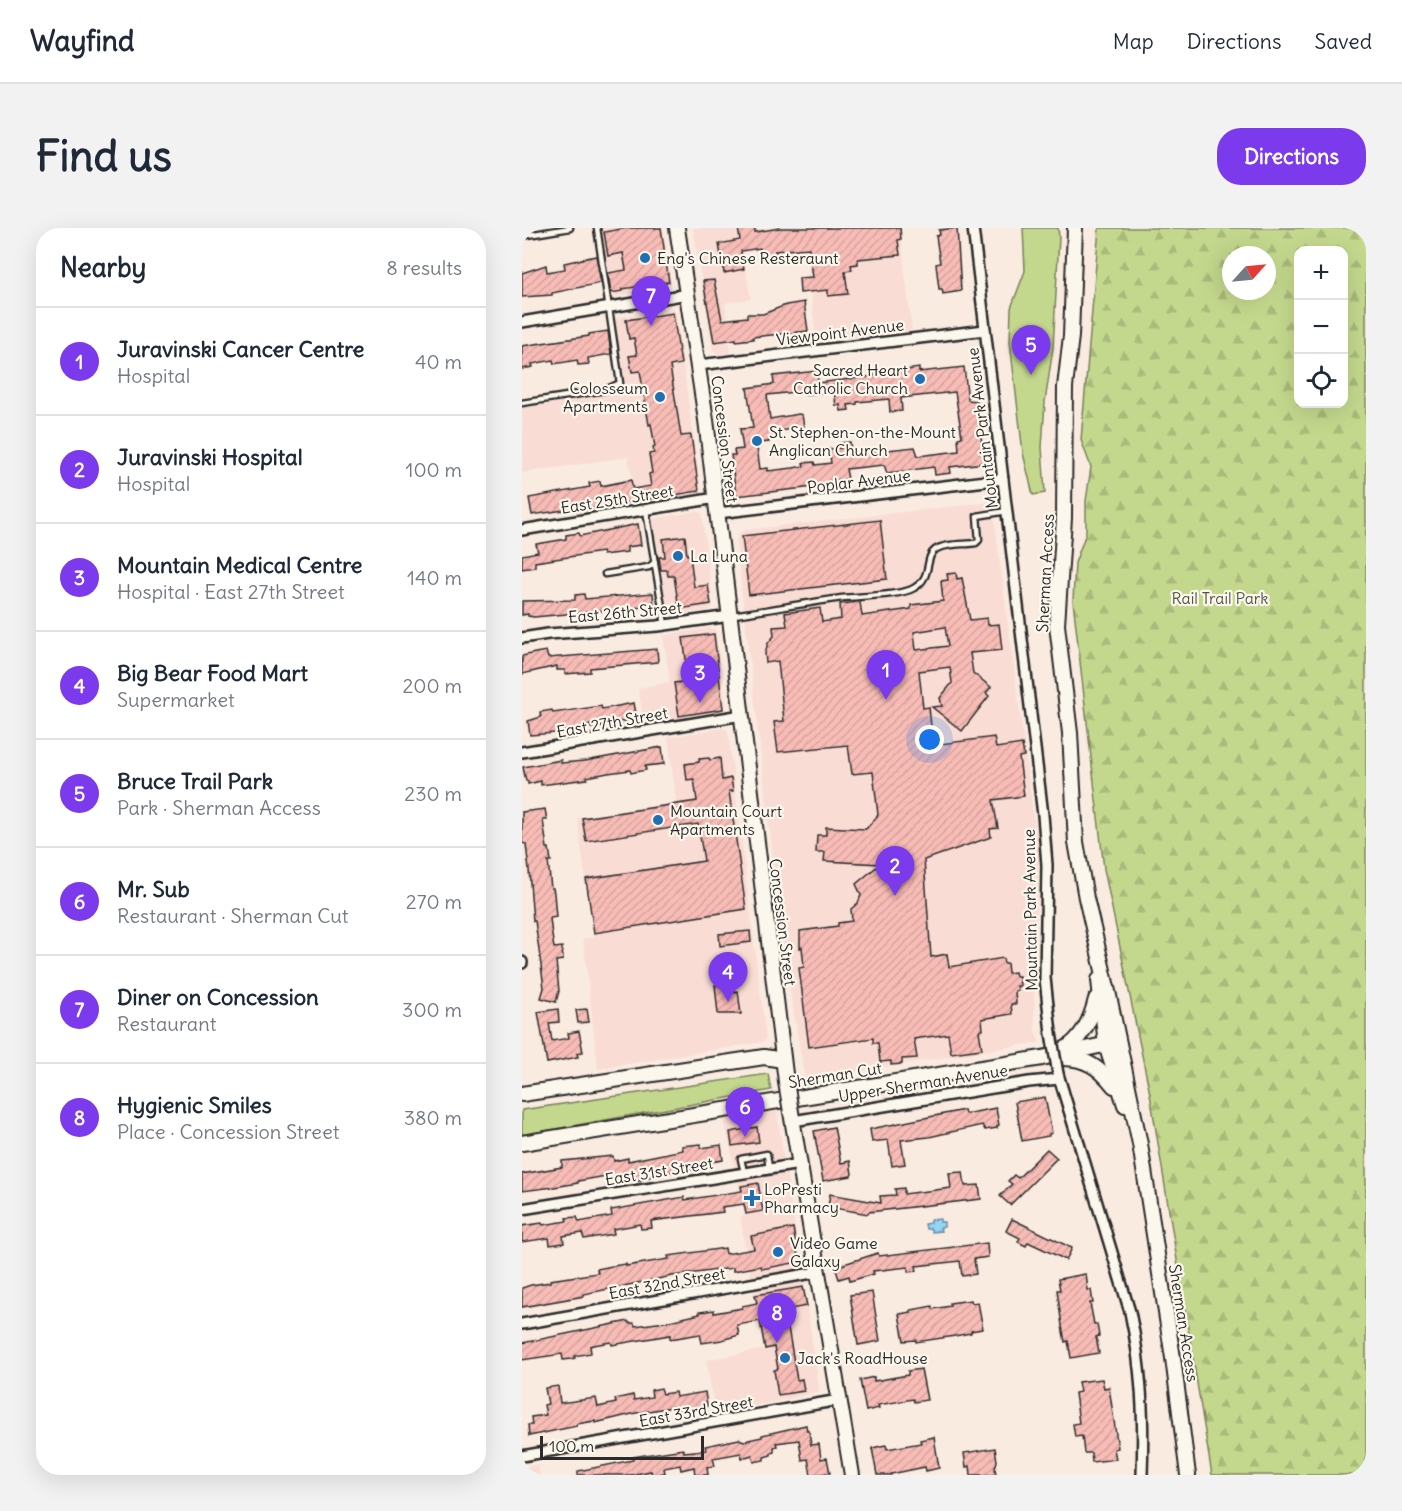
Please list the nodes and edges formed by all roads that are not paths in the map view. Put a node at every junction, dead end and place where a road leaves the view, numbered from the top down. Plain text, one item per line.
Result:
1 (570, 228) edge
2 (597, 228) edge
3 (677, 228) edge
4 (973, 228) edge
5 (1075, 228) edge
6 (522, 236) edge
7 (688, 294) junction
8 (609, 307) junction
9 (522, 322) edge
10 (985, 330) junction
11 (699, 365) junction
12 (522, 403) edge
13 (1003, 479) junction
14 (716, 498) junction
15 (646, 510) junction
16 (1007, 511) junction
17 (718, 513) junction
18 (522, 530) edge
19 (655, 562) junction
20 (605, 574) dead end
21 (730, 616) junction
22 (665, 626) junction
23 (522, 638) edge
24 (742, 716) junction
25 (522, 752) edge
26 (1098, 952) junction
27 (1099, 984) junction
28 (1112, 1043) junction
29 (1042, 1058) junction
30 (783, 1060) junction
31 (1059, 1077) junction
32 (522, 1094) edge
33 (1124, 1103) junction
34 (792, 1116) junction
35 (522, 1143) edge
36 (800, 1164) junction
37 (769, 1169) junction
38 (744, 1173) junction
39 (1145, 1176) junction
40 (522, 1209) edge
41 (818, 1272) junction
42 (522, 1324) edge
43 (840, 1400) junction
44 (522, 1456) edge
45 (852, 1475) edge
46 (1142, 1475) edge
47 (1188, 1475) edge

1 - 6 lane
2 - 8 lane
3 - 7 main road, Concession Street
4 - 10 street, Mountain Park Avenue
5 - 26 main road, Sherman Access
7 - 8 street
7 - 11 main road, Concession Street
8 - 9 street
8 - 12 lane
10 - 11 street, Viewpoint Avenue
10 - 13 street, Mountain Park Avenue
11 - 14 main road, Concession Street
13 - 16 street, Mountain Park Avenue
13 - 17 street, Poplar Avenue
14 - 15 street, East 25th Street
14 - 17 main road, Concession Street
15 - 18 street, East 25th Street
15 - 19 lane
16 - 21 lane
16 - 31 street, Mountain Park Avenue, bridge
17 - 21 main road, Concession Street
19 - 20 lane
19 - 22 lane
21 - 22 street, East 26th Street
21 - 24 main road, Concession Street
22 - 23 street, East 26th Street
24 - 25 street, East 27th Street
24 - 30 main road, Concession Street
26 - 27 main road, Sherman Access
26 - 28 main road, Sherman Access
27 - 28 main road, Sherman Access
27 - 29 main road
28 - 29 main road, Sherman Cut
28 - 33 main road, Sherman Access
28 - 39 main road, Sherman Access
29 - 33 main road
29 - 35 main road, Sherman Cut
30 - 32 main road
30 - 34 main road, Concession Street, bridge
31 - 34 street, Upper Sherman Avenue
31 - 46 street, Mountain Park Avenue
33 - 39 main road, Sherman Access
34 - 36 main road, Concession Street
36 - 37 street, East 31st Street
36 - 41 main road, Concession Street
37 - 38 street, East 31st Street
37 - 38 lane
38 - 40 street, East 31st Street
39 - 47 main road, Sherman Access
41 - 42 street, East 32nd Street
41 - 43 main road, Concession Street
43 - 44 street, East 33rd Street
43 - 45 main road, Concession Street

